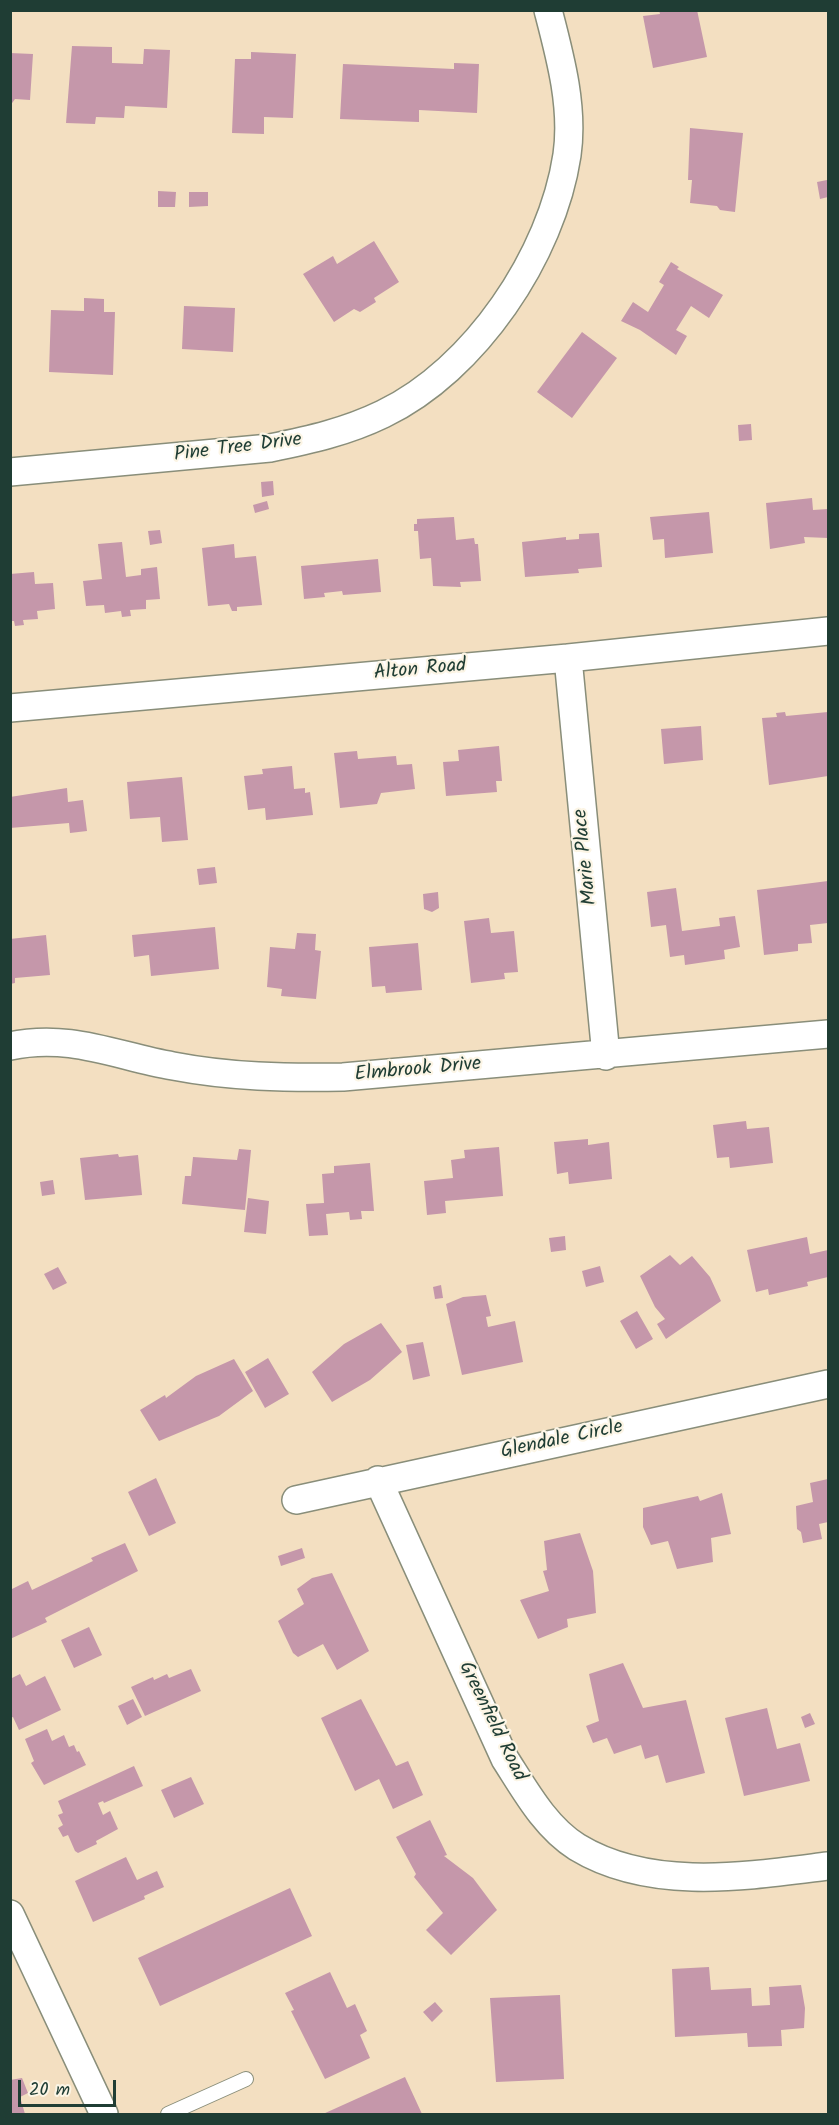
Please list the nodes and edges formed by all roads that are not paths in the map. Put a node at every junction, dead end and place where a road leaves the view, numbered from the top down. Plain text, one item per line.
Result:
1 (548, 10) edge
2 (10, 472) edge
3 (828, 631) edge
4 (568, 658) junction
5 (10, 708) edge
6 (828, 1034) edge
7 (10, 1046) edge
8 (606, 1056) junction
9 (828, 1384) edge
10 (378, 1480) junction
11 (296, 1500) dead end
12 (828, 1866) edge
13 (10, 1914) edge
14 (246, 2079) dead end
15 (104, 2115) edge
16 (168, 2115) edge

1 - 2 street, Pine Tree Drive
3 - 4 street, Alton Road
4 - 5 street, Alton Road
4 - 8 street, Marie Place
6 - 8 street, Elmbrook Drive
7 - 8 street, Elmbrook Drive
9 - 10 street, Glendale Circle
10 - 11 street, Glendale Circle
10 - 12 street, Greenfield Road
13 - 15 street
14 - 16 lane

